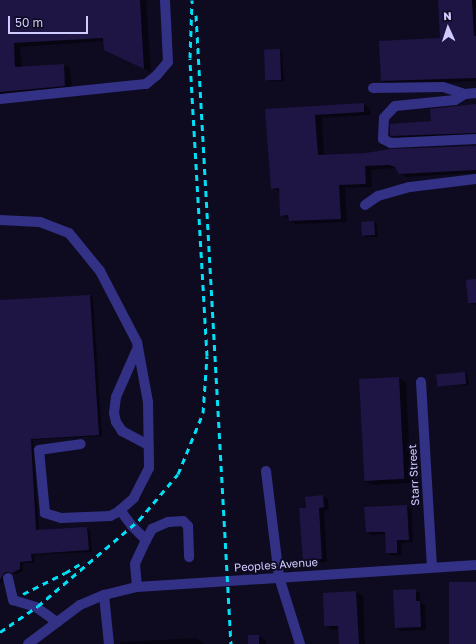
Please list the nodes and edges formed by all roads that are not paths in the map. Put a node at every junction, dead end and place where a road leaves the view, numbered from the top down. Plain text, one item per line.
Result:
1 (164, 0) edge
2 (373, 88) dead end
3 (476, 93) edge
4 (465, 94) junction
5 (0, 99) edge
6 (476, 139) edge
7 (476, 179) edge
8 (365, 205) dead end
9 (0, 220) edge
10 (138, 347) junction
11 (421, 382) dead end
12 (81, 444) dead end
13 (148, 445) junction
14 (266, 471) dead end
15 (120, 510) junction
16 (146, 540) junction
17 (189, 557) dead end
18 (476, 565) edge
19 (432, 568) junction
20 (279, 577) junction
21 (8, 578) dead end
22 (137, 587) junction
23 (104, 595) junction
24 (57, 622) junction
25 (28, 644) edge
26 (110, 644) edge
27 (300, 644) edge

1 - 5 street
2 - 4 street
3 - 4 street
4 - 6 street
7 - 8 street
9 - 10 street
10 - 13 street
10 - 13 street
11 - 19 street, Starr Street
12 - 15 street
13 - 15 street
14 - 20 street
15 - 16 street
16 - 17 street
16 - 22 street
18 - 19 street, Peoples Avenue
19 - 20 street, Peoples Avenue
20 - 22 street, Peoples Avenue
20 - 27 street
21 - 24 street
22 - 23 street, Peoples Avenue
23 - 24 street, Peoples Avenue
23 - 26 street
24 - 25 street, Peoples Avenue

